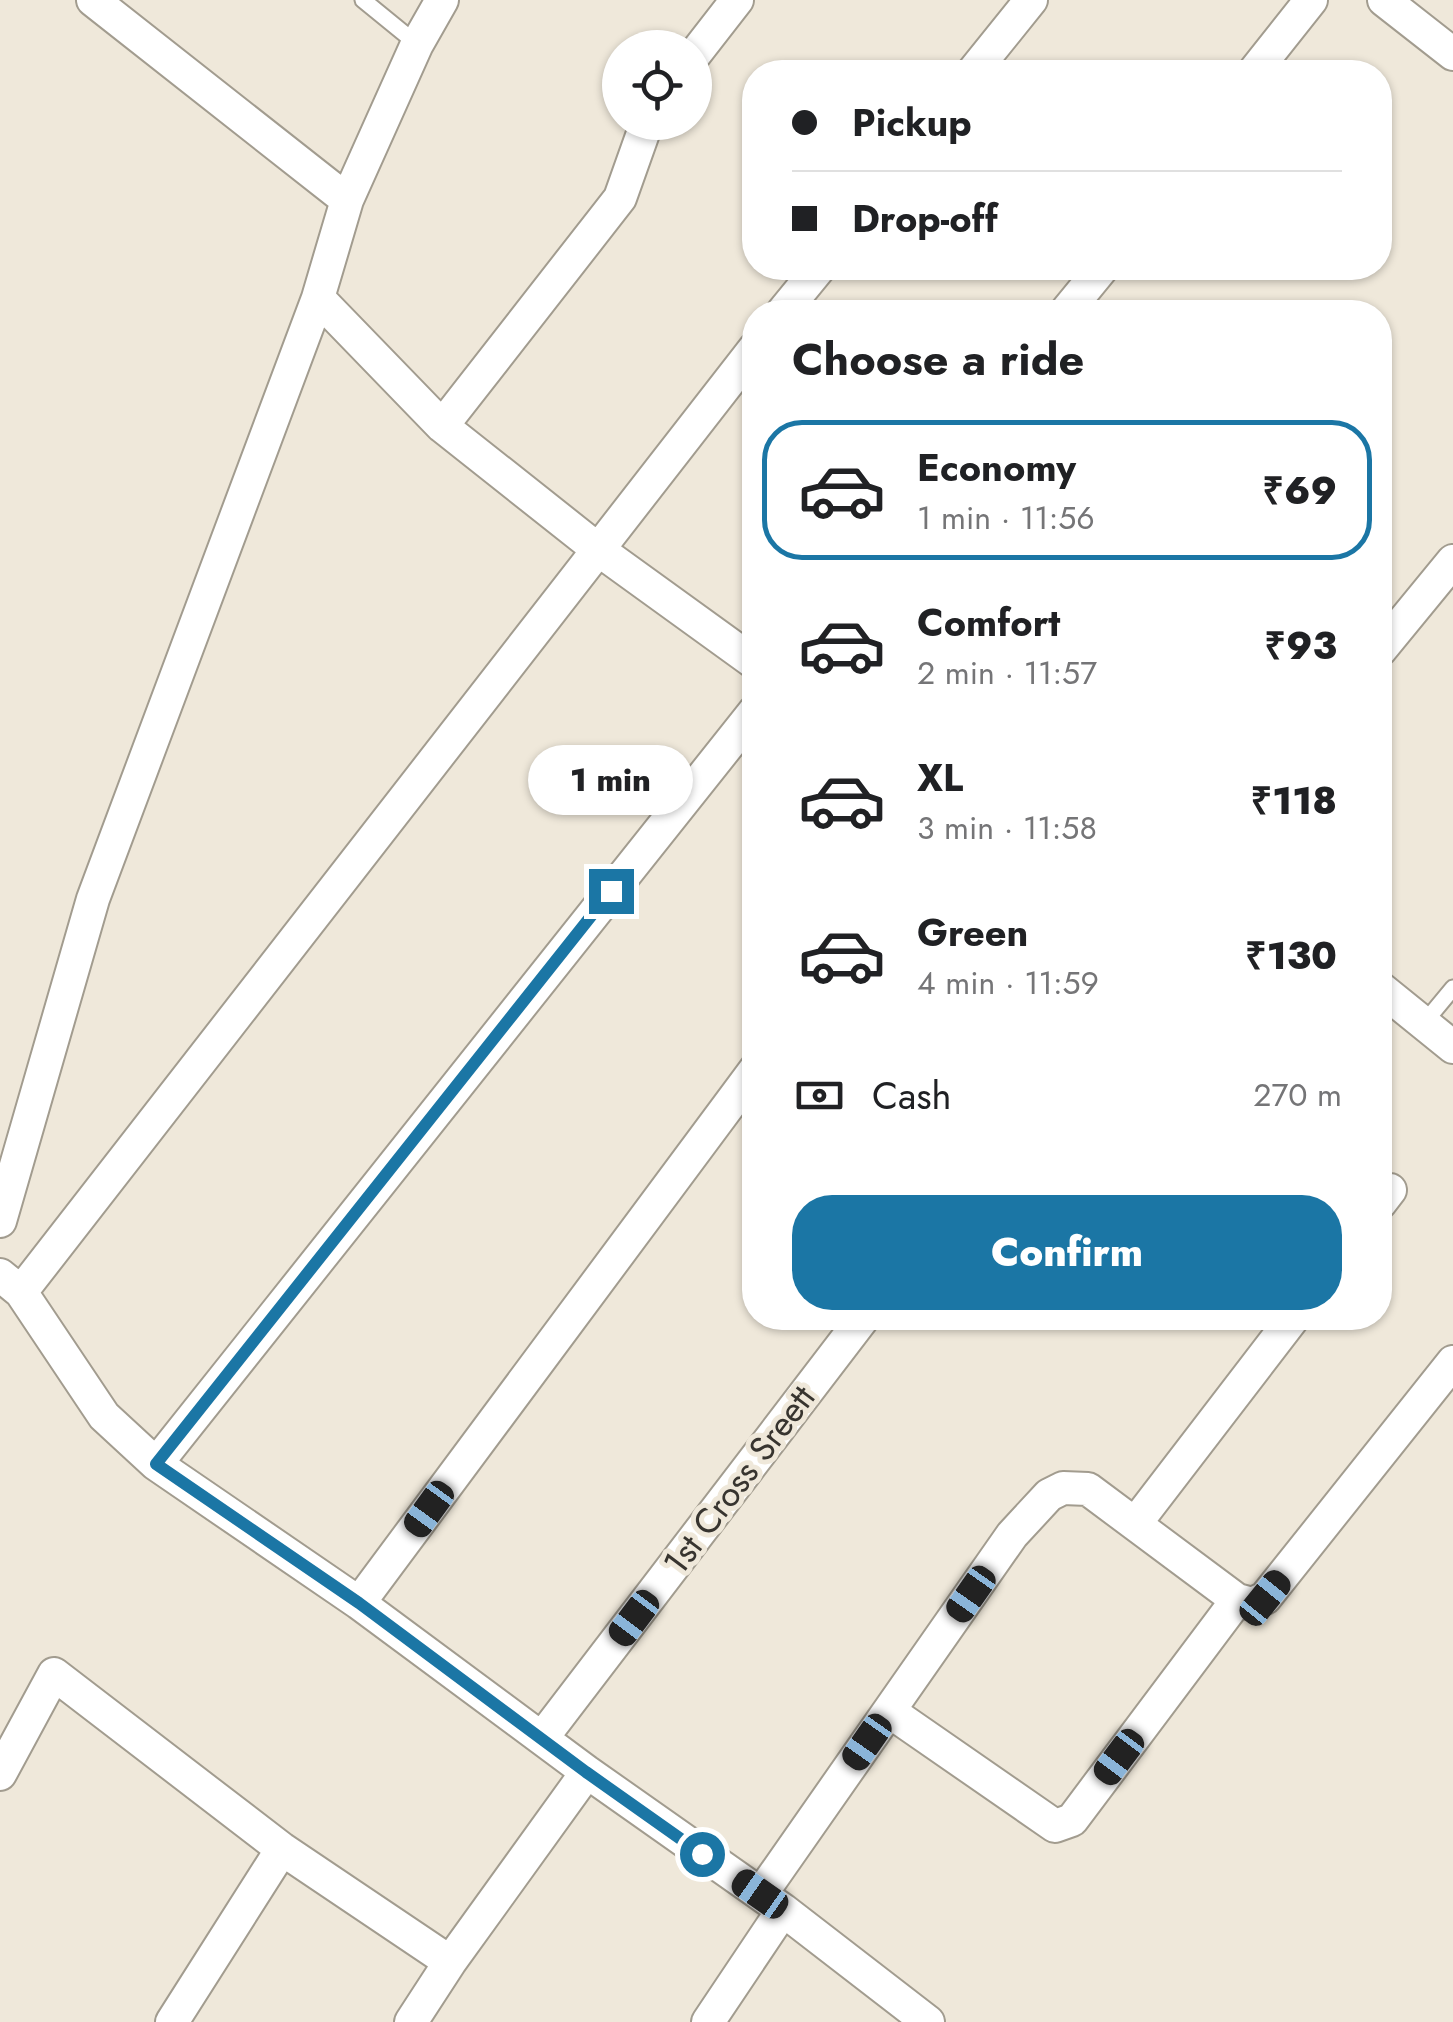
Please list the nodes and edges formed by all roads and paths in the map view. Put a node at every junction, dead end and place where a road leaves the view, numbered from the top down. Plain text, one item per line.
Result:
1 (94, 0) edge
2 (363, 0) edge
3 (442, 0) edge
4 (737, 0) edge
5 (1031, 0) edge
6 (1311, 0) edge
7 (1384, 0) edge
8 (712, 32) edge
9 (417, 44) junction
10 (1453, 54) edge
11 (983, 60) edge
12 (1264, 60) edge
13 (640, 140) edge
14 (347, 200) junction
15 (809, 280) edge
16 (1092, 280) edge
17 (318, 298) junction
18 (793, 300) edge
19 (1076, 300) edge
20 (742, 364) edge
21 (442, 426) junction
22 (596, 548) junction
23 (1453, 561) edge
24 (1392, 635) edge
25 (742, 654) edge
26 (742, 726) edge
27 (1453, 988) edge
28 (1392, 998) edge
29 (1424, 1023) junction
30 (1453, 1047) edge
31 (742, 1087) edge
32 (0, 1221) edge
33 (11, 1284) edge
34 (854, 1330) edge
35 (1284, 1330) edge
36 (1453, 1362) edge
37 (156, 1464) junction
38 (1135, 1524) junction
39 (1237, 1600) junction
40 (359, 1603) junction
41 (889, 1712) junction
42 (542, 1738) junction
43 (586, 1772) junction
44 (0, 1774) edge
45 (282, 1849) junction
46 (772, 1902) junction
47 (450, 1962) junction
48 (172, 2022) edge
49 (411, 2022) edge
50 (708, 2022) edge
51 (928, 2022) edge

1 - 14 street
2 - 9 lane
3 - 9 street
4 - 8 street
5 - 11 street
6 - 12 street
7 - 10 street
9 - 14 street
13 - 21 street
14 - 17 street
15 - 18 street
16 - 19 street
17 - 21 street
17 - 32 street
20 - 22 street
21 - 22 street
22 - 25 street
22 - 33 street
23 - 24 street
26 - 37 street
27 - 29 lane
28 - 29 street
29 - 30 street
31 - 40 street
33 - 37 street
34 - 42 street, 1st Cross Sreett
35 - 38 street
36 - 39 street
37 - 40 street
38 - 39 street
38 - 41 street
39 - 41 street
40 - 42 street
41 - 46 street
42 - 43 street
43 - 46 street
43 - 47 street
44 - 45 street
45 - 47 street
45 - 48 street
46 - 50 street
46 - 51 street
47 - 49 street

